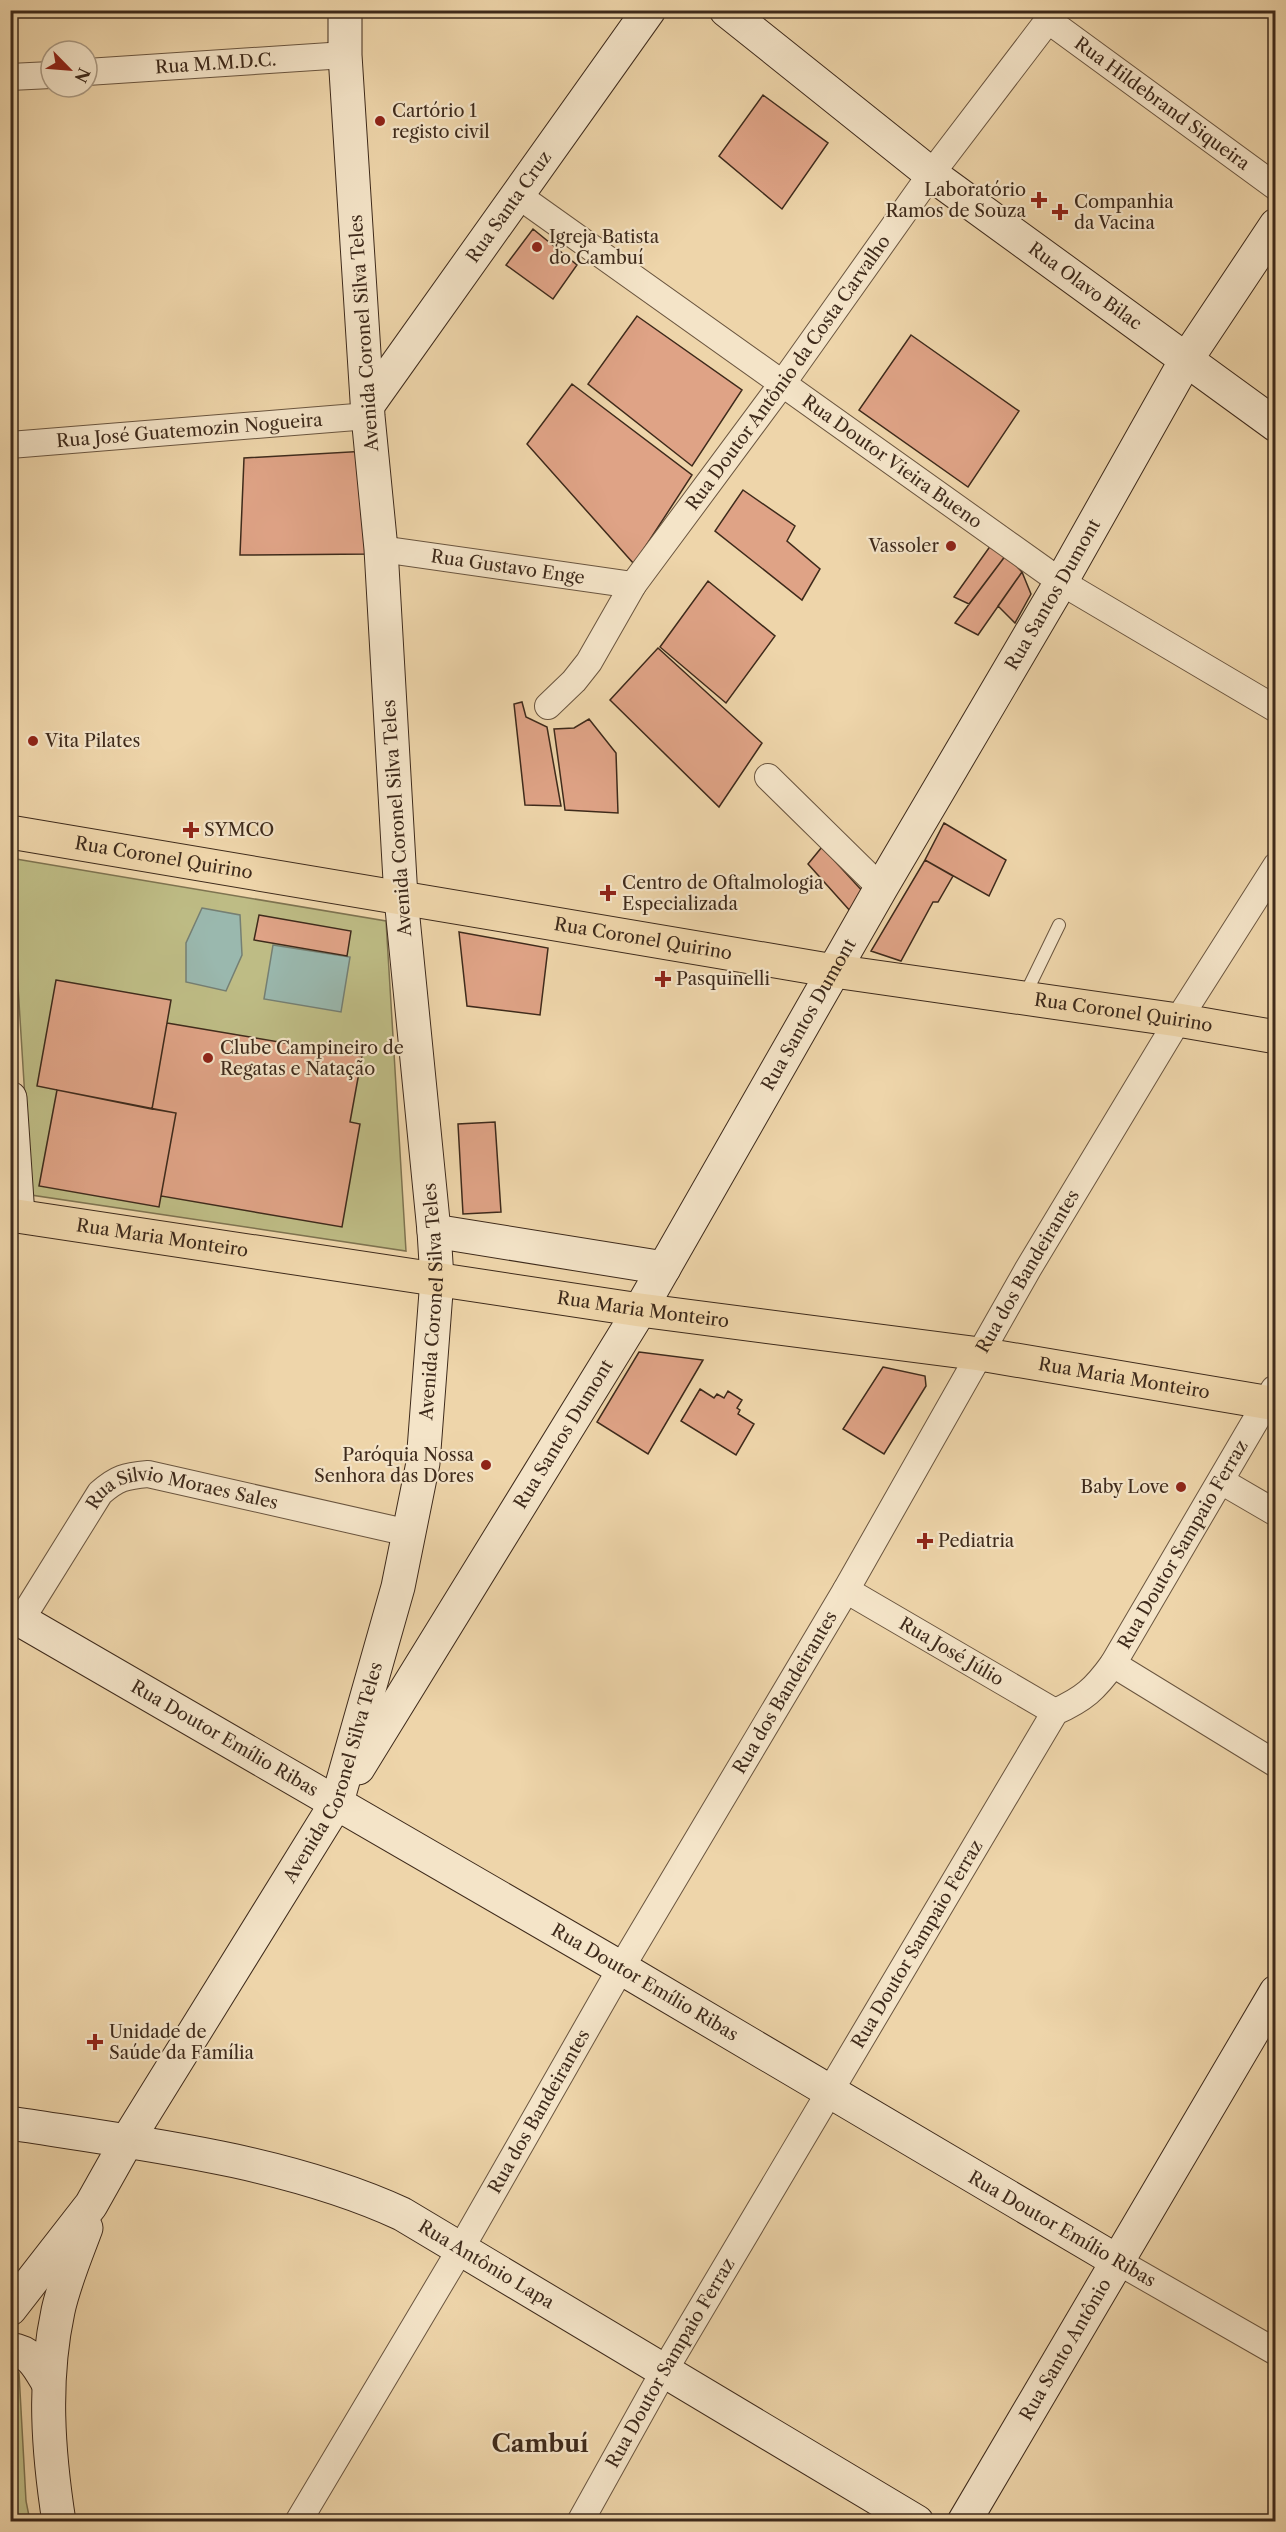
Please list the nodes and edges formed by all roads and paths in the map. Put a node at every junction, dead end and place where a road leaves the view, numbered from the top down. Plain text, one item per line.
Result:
1 (345, 10) edge
2 (649, 10) edge
3 (726, 10) edge
4 (1052, 16) edge
5 (345, 55) junction
6 (99, 71) edge
7 (39, 76) edge
8 (10, 77) edge
9 (931, 174) junction
10 (1275, 186) edge
11 (519, 196) junction
12 (1275, 225) edge
13 (1185, 360) junction
14 (782, 384) junction
15 (368, 410) junction
16 (1275, 425) edge
17 (10, 446) edge
18 (381, 549) junction
19 (1061, 582) junction
20 (633, 585) junction
21 (548, 706) dead end
22 (1275, 709) edge
23 (768, 777) dead end
24 (10, 832) edge
25 (1275, 866) edge
26 (881, 888) junction
27 (401, 898) junction
28 (1059, 925) dead end
29 (834, 971) junction
30 (1023, 998) junction
31 (1178, 1020) junction
32 (1275, 1037) edge
33 (10, 1098) edge
34 (14, 1216) edge
35 (434, 1232) junction
36 (664, 1268) junction
37 (437, 1279) junction
38 (640, 1310) junction
39 (980, 1354) junction
40 (1272, 1398) edge
41 (1221, 1482) junction
42 (1275, 1513) edge
43 (409, 1533) junction
44 (846, 1590) junction
45 (390, 1614) junction
46 (16, 1617) edge
47 (441, 1634) junction
48 (1113, 1664) junction
49 (1055, 1712) junction
50 (1275, 1764) edge
51 (337, 1802) junction
52 (621, 1968) junction
53 (1275, 1992) edge
54 (830, 2092) junction
55 (10, 2123) edge
56 (127, 2141) junction
57 (101, 2190) junction
58 (460, 2250) junction
59 (1117, 2261) junction
60 (10, 2309) edge
61 (10, 2349) edge
62 (1275, 2352) edge
63 (664, 2371) junction
64 (48, 2383) junction
65 (58, 2522) edge
66 (298, 2522) edge
67 (580, 2522) edge
68 (917, 2522) edge
69 (964, 2522) edge

1 - 5 street, Avenida Coronel Silva Teles
2 - 11 street, Rua Santa Cruz
3 - 9 street, Rua Olavo Bilac
4 - 9 street, Rua Doutor Antônio da Costa Carvalho
4 - 10 street, Rua Hildebrand Siqueira
5 - 6 street, Rua M.M.D.C.
5 - 15 street, Avenida Coronel Silva Teles
7 - 8 street
9 - 13 street, Rua Olavo Bilac
9 - 14 street, Rua Doutor Antônio da Costa Carvalho
11 - 14 street, Rua Doutor Vieira Bueno
11 - 15 street, Rua Santa Cruz
12 - 13 street, Rua Santos Dumont
13 - 16 street, Rua Olavo Bilac
13 - 19 street, Rua Santos Dumont
14 - 19 street, Rua Doutor Vieira Bueno
14 - 20 street, Rua Doutor Antônio da Costa Carvalho
15 - 17 street, Rua José Guatemozin Nogueira
15 - 18 street, Avenida Coronel Silva Teles
18 - 20 street, Rua Gustavo Enge
18 - 27 street, Avenida Coronel Silva Teles
19 - 22 street, Rua Doutor Vieira Bueno
19 - 26 street, Rua Santos Dumont
20 - 21 street, Rua Doutor Antônio da Costa Carvalho
23 - 26 street
24 - 27 main road, Rua Coronel Quirino
25 - 31 street, Rua dos Bandeirantes
26 - 29 street, Rua Santos Dumont
27 - 29 main road, Rua Coronel Quirino
27 - 35 street, Avenida Coronel Silva Teles
28 - 30 lane
29 - 30 main road, Rua Coronel Quirino
29 - 36 street, Rua Santos Dumont
30 - 31 main road, Rua Coronel Quirino
31 - 32 main road, Rua Coronel Quirino
31 - 39 street, Rua dos Bandeirantes
33 - 34 street
34 - 37 main road, Rua Maria Monteiro
35 - 36 street
35 - 37 street, Avenida Coronel Silva Teles
36 - 38 street, Rua Santos Dumont
37 - 38 main road, Rua Maria Monteiro
37 - 43 street, Avenida Coronel Silva Teles
38 - 39 main road, Rua Maria Monteiro
38 - 47 street, Rua Santos Dumont
39 - 40 main road, Rua Maria Monteiro
39 - 44 street, Rua dos Bandeirantes
40 - 41 street, Rua Doutor Sampaio Ferraz
41 - 42 street
41 - 48 street, Rua Doutor Sampaio Ferraz
43 - 45 street, Avenida Coronel Silva Teles
43 - 46 street, Rua Silvio Moraes Sales
44 - 49 street, Rua José Júlio
44 - 52 street, Rua dos Bandeirantes
45 - 47 street
45 - 51 street, Avenida Coronel Silva Teles
46 - 51 street, Rua Doutor Emílio Ribas
47 - 51 street, Rua Santos Dumont
48 - 49 street, Rua Doutor Sampaio Ferraz
48 - 50 street
49 - 54 street, Rua Doutor Sampaio Ferraz
51 - 52 street, Rua Doutor Emílio Ribas
51 - 56 street, Avenida Coronel Silva Teles
52 - 54 street, Rua Doutor Emílio Ribas
52 - 58 street, Rua dos Bandeirantes
53 - 59 street, Rua Santo Antônio
54 - 59 street, Rua Doutor Emílio Ribas
54 - 63 street, Rua Doutor Sampaio Ferraz
55 - 56 street, Rua Antônio Lapa
56 - 57 street, Avenida Coronel Silva Teles
56 - 58 street, Rua Antônio Lapa
57 - 60 street, Avenida Coronel Silva Teles
57 - 64 street
58 - 63 street, Rua Antônio Lapa
58 - 66 street, Rua dos Bandeirantes
59 - 62 street, Rua Doutor Emílio Ribas
59 - 69 street, Rua Santo Antônio
61 - 64 street
63 - 67 street, Rua Doutor Sampaio Ferraz
63 - 68 street, Rua Antônio Lapa
64 - 65 street

